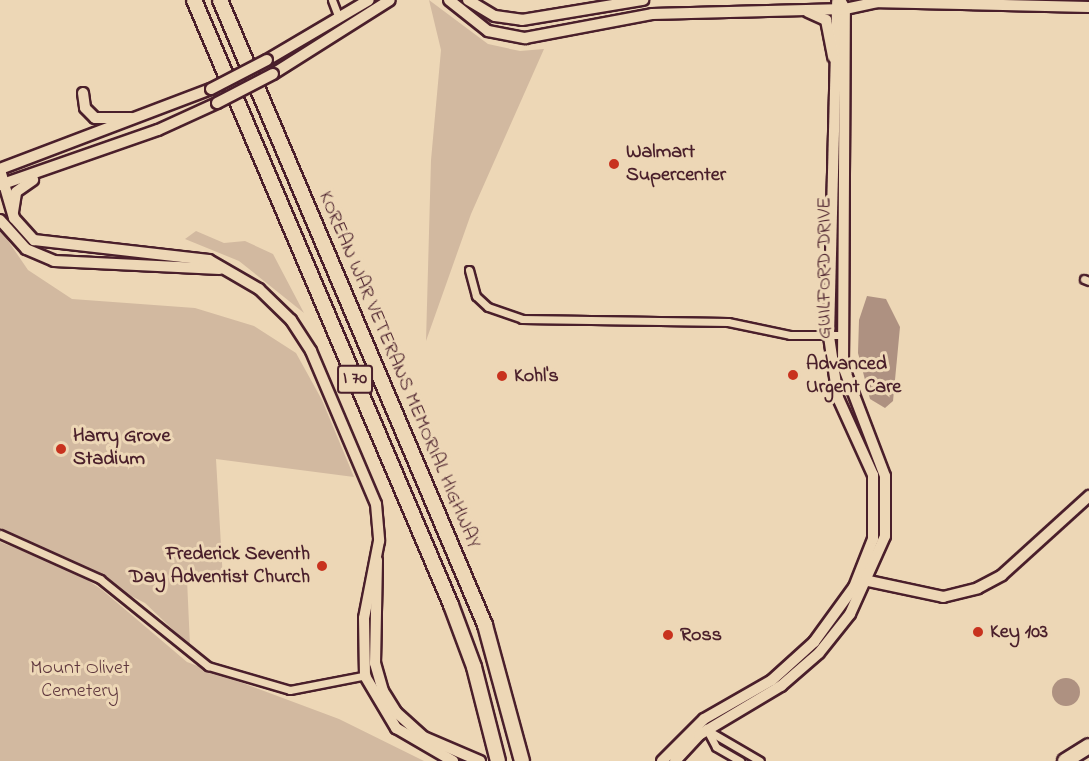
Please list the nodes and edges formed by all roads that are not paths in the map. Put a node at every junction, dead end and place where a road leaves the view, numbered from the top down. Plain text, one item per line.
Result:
1 (222, 0) edge
2 (332, 0) edge
3 (369, 0) edge
4 (390, 0) edge
5 (450, 0) edge
6 (468, 0) edge
7 (475, 0) edge
8 (643, 0) edge
9 (194, 1) edge
10 (1074, 2) edge
11 (842, 4) edge
12 (1089, 7) edge
13 (784, 9) junction
14 (495, 16) junction
15 (339, 18) junction
16 (833, 57) junction
17 (83, 93) dead end
18 (169, 109) junction
19 (53, 168) junction
20 (0, 170) edge
21 (1, 185) edge
22 (14, 218) junction
23 (0, 220) edge
24 (221, 269) junction
25 (469, 270) dead end
26 (842, 335) junction
27 (829, 336) junction
28 (1089, 496) edge
29 (0, 534) edge
30 (377, 559) junction
31 (863, 579) junction
32 (485, 625) junction
33 (376, 673) junction
34 (364, 676) junction
35 (704, 725) junction
36 (1089, 746) edge
37 (453, 761) edge
38 (480, 761) edge
39 (498, 761) edge
40 (522, 761) edge
41 (529, 761) edge
42 (662, 761) edge
43 (675, 761) edge
44 (740, 761) edge
45 (760, 761) edge
46 (1065, 761) edge

1 - 32 highway, KOREAN WAR VETERANS MEMORIAL HIGHWAY / I 70
2 - 15 street
3 - 15 main road
4 - 19 main road, bridge
5 - 13 main road
6 - 14 main road
7 - 14 main road
8 - 14 main road
9 - 39 highway, I 70
10 - 11 main road
10 - 12 main road
11 - 13 main road
11 - 16 main road, GUILFORD DRIVE
11 - 26 main road, GUILFORD DRIVE
13 - 16 main road
15 - 18 main road, bridge
16 - 27 main road, GUILFORD DRIVE
17 - 18 main road
18 - 20 main road
19 - 21 main road
19 - 22 main road
20 - 21 main road
21 - 22 main road
22 - 24 main road
23 - 24 main road
24 - 30 main road
25 - 27 street
26 - 27 street
26 - 31 main road, GUILFORD DRIVE
27 - 31 main road, GUILFORD DRIVE
28 - 31 main road
29 - 34 street
30 - 33 main road
30 - 34 main road
31 - 35 main road, GUILFORD DRIVE
32 - 40 highway, KOREAN WAR VETERANS MEMORIAL HIGHWAY / I 70
32 - 41 highway
33 - 34 street
33 - 38 main road
34 - 37 main road
35 - 42 main road, GUILFORD DRIVE
35 - 43 main road, GUILFORD DRIVE
35 - 44 street
35 - 45 street
36 - 46 highway

